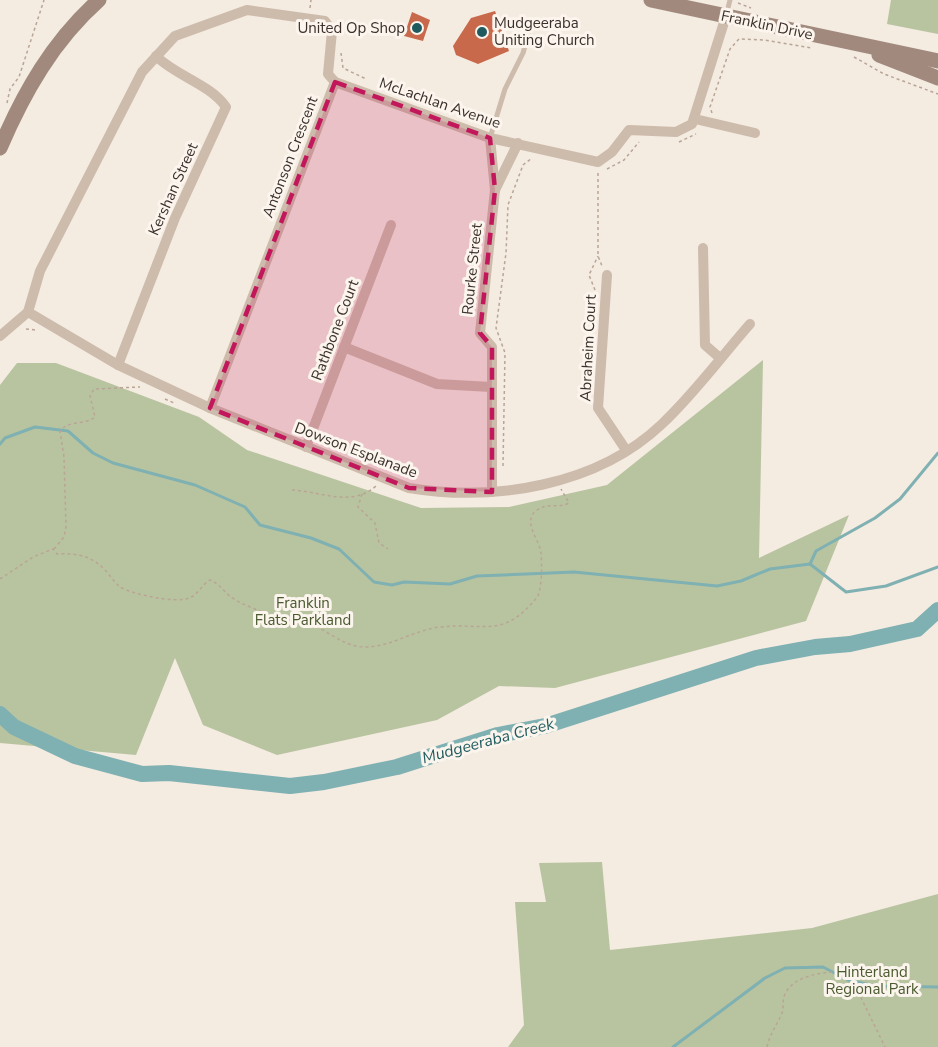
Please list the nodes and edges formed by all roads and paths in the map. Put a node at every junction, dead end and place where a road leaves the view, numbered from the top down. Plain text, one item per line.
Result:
1 (44, 0) edge
2 (99, 0) edge
3 (651, 0) edge
4 (730, 0) edge
5 (726, 16) junction
6 (532, 21) dead end
7 (821, 49) dead end
8 (341, 50) dead end
9 (850, 50) junction
10 (156, 56) junction
11 (938, 61) edge
12 (938, 78) edge
13 (335, 82) junction
14 (360, 91) junction
15 (938, 94) edge
16 (6, 106) dead end
17 (695, 119) junction
18 (709, 122) junction
19 (755, 134) dead end
20 (490, 138) junction
21 (644, 140) dead end
22 (677, 142) dead end
23 (518, 143) junction
24 (0, 148) edge
25 (537, 158) dead end
26 (510, 161) junction
27 (523, 165) junction
28 (495, 190) junction
29 (392, 225) dead end
30 (704, 248) dead end
31 (607, 275) joint
32 (28, 312) junction
33 (750, 324) dead end
34 (23, 329) dead end
35 (37, 330) dead end
36 (0, 336) edge
37 (344, 347) junction
38 (720, 358) junction
39 (117, 365) junction
40 (137, 384) dead end
41 (491, 387) junction
42 (162, 398) dead end
43 (180, 406) dead end
44 (210, 408) junction
45 (306, 447) junction
46 (626, 450) junction
47 (381, 484) dead end
48 (570, 487) dead end
49 (557, 488) junction
50 (510, 489) junction
51 (292, 490) dead end
52 (492, 492) junction
53 (362, 493) junction
54 (53, 549) junction
55 (388, 549) dead end
56 (0, 579) edge
57 (767, 1047) edge
58 (885, 1047) edge

1 - 16 path
2 - 24 main road
3 - 5 main road, Franklin Drive
4 - 5 lane
5 - 9 main road, Franklin Drive
5 - 17 street
6 - 20 lane
7 - 18 path
8 - 14 path
9 - 11 main road
9 - 12 main road
9 - 15 path
10 - 13 street, Antonson Crescent
10 - 32 street, Antonson Crescent
10 - 39 street, Kershan Street
13 - 14 street, McLachlan Avenue
13 - 44 street, Antonson Crescent
14 - 20 street, McLachlan Avenue
17 - 18 street
17 - 23 street, McLachlan Avenue
18 - 19 street
18 - 22 path
20 - 23 street, McLachlan Avenue
20 - 28 street, Rourke Street
21 - 31 path
23 - 26 street, Rourke Street
25 - 27 path
26 - 27 path
26 - 28 street, Rourke Street
27 - 50 path
28 - 41 street, Rourke Street
29 - 37 street, Rathbone Court
30 - 38 street
31 - 46 street, Abraheim Court
32 - 36 street, Antonson Crescent
32 - 39 street, Dowson Esplanade
33 - 38 street, Dowson Esplanade
34 - 35 path
37 - 41 street
37 - 45 street, Rathbone Court
38 - 46 street, Dowson Esplanade
39 - 44 street, Dowson Esplanade
40 - 54 path
41 - 52 street, Rourke Street
42 - 43 path
44 - 45 street, Dowson Esplanade
45 - 52 street, Dowson Esplanade
46 - 49 street, Dowson Esplanade
47 - 53 path
48 - 49 path
49 - 50 street, Dowson Esplanade
49 - 54 path
50 - 52 street, Dowson Esplanade
51 - 53 path
53 - 55 path
54 - 56 path
57 - 58 path

